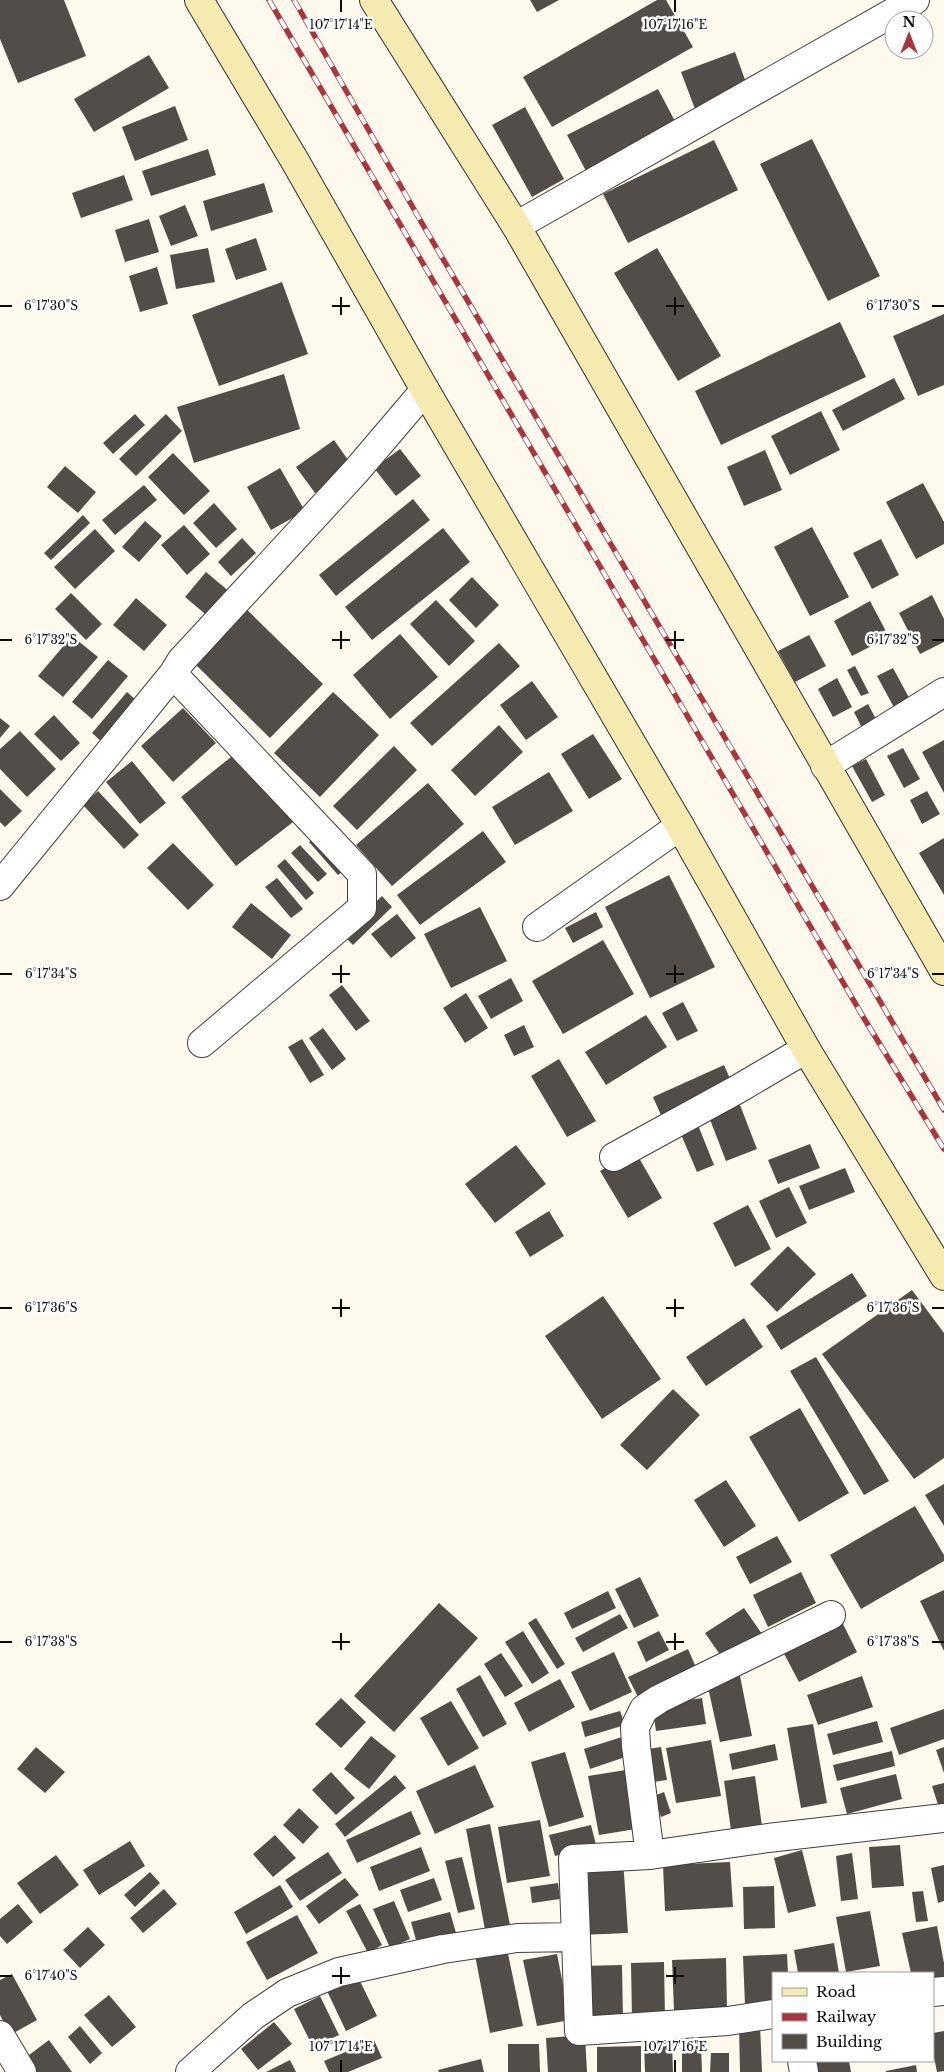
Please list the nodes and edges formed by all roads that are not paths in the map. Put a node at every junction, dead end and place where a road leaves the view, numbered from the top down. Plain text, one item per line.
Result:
1 (199, 0) edge
2 (374, 0) edge
3 (915, 0) edge
4 (516, 226) junction
5 (425, 390) junction
6 (174, 674) junction
7 (944, 692) edge
8 (825, 766) junction
9 (680, 826) junction
10 (0, 886) edge
11 (537, 927) dead end
12 (944, 971) edge
13 (202, 1043) dead end
14 (806, 1048) junction
15 (614, 1157) dead end
16 (944, 1276) edge
17 (831, 1615) dead end
18 (944, 1818) edge
19 (650, 1854) junction
20 (576, 1937) junction
21 (772, 2014) edge
22 (0, 2034) edge
23 (22, 2072) edge
24 (190, 2072) edge

1 - 5 main road
2 - 4 main road
3 - 4 street
4 - 8 main road
5 - 6 street
5 - 9 main road
6 - 10 street
6 - 13 street
7 - 8 street
8 - 12 main road
9 - 11 street
9 - 14 main road
14 - 15 street
14 - 16 main road
17 - 19 street
18 - 19 street
19 - 20 street
20 - 21 street
20 - 24 street
22 - 23 street

